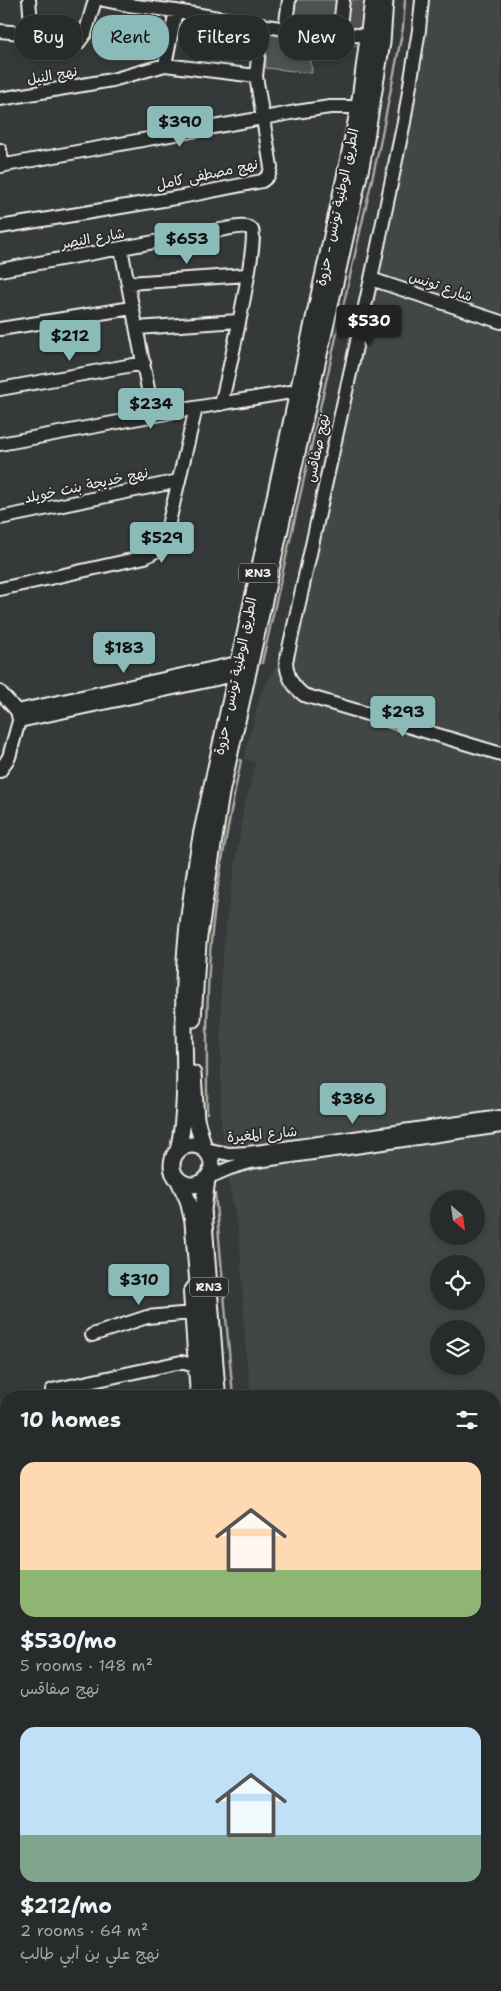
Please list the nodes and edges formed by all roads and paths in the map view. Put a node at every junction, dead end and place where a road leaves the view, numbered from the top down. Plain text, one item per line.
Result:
1 (95, 0) edge
2 (104, 0) edge
3 (289, 0) edge
4 (344, 0) edge
5 (373, 0) edge
6 (385, 0) edge
7 (422, 0) edge
8 (176, 11) junction
9 (202, 15) edge
10 (287, 15) edge
11 (342, 15) edge
12 (0, 31) edge
13 (15, 32) edge
14 (354, 35) edge
15 (368, 36) junction
16 (82, 40) edge
17 (258, 60) edge
18 (165, 65) junction
19 (256, 76) junction
20 (0, 99) edge
21 (365, 107) junction
22 (264, 117) junction
23 (0, 150) edge
24 (1, 166) edge
25 (0, 228) edge
26 (121, 248) junction
27 (0, 270) edge
28 (247, 275) junction
29 (371, 279) junction
30 (128, 283) junction
31 (132, 308) junction
32 (238, 321) junction
33 (501, 322) edge
34 (137, 328) junction
35 (0, 329) edge
36 (144, 363) junction
37 (0, 388) edge
38 (297, 391) junction
39 (221, 404) junction
40 (196, 408) junction
41 (153, 415) junction
42 (0, 444) edge
43 (179, 481) junction
44 (0, 518) edge
45 (0, 589) edge
46 (236, 669) junction
47 (0, 692) edge
48 (18, 716) junction
49 (501, 754) edge
50 (0, 771) edge
51 (501, 1117) edge
52 (501, 1126) edge
53 (204, 1149) junction
54 (178, 1150) junction
55 (207, 1179) junction
56 (179, 1181) junction
57 (198, 1281) junction
58 (192, 1313) junction
59 (92, 1335) dead end
60 (195, 1366) junction
61 (52, 1390) dead end
62 (197, 1390) edge
63 (207, 1390) edge
64 (217, 1390) edge

1 - 16 street
2 - 8 street
3 - 10 street
4 - 11 street
5 - 15 main road, الطريق الوطنية تونس - حزوة / RN3
6 - 21 main road, الطريق الوطنية تونس - حزوة / RN3
7 - 29 street, نهج صفاقس
8 - 9 street
8 - 18 street
12 - 13 street
14 - 15 street
15 - 21 main road, الطريق الوطنية تونس - حزوة / RN3
17 - 19 street, نهج مصطفى كامل
18 - 19 street, نهج النيل
18 - 20 street, نهج النيل
19 - 22 street, نهج مصطفى كامل
21 - 22 street
21 - 38 main road, الطريق الوطنية تونس - حزوة / RN3
21 - 53 main road, الطريق الوطنية تونس - حزوة / RN3
22 - 24 street
22 - 25 street, نهج مصطفى كامل
23 - 24 street
26 - 27 street, شارع النصر
26 - 28 street, شارع النصر
26 - 30 street
28 - 30 street
28 - 32 street, شارع النصر
29 - 33 street, شارع تونس
29 - 49 street, نهج صفاقس
30 - 31 street
31 - 34 street
31 - 35 street
32 - 34 street
32 - 39 street, شارع النصر
34 - 36 street
36 - 37 street
36 - 41 street
38 - 39 street
38 - 46 main road, الطريق الوطنية تونس - حزوة / RN3
39 - 40 street
40 - 41 street
40 - 43 street
41 - 42 street
43 - 44 street, نهج خديجة بنت خويلد
43 - 45 street
46 - 48 street
46 - 54 main road, الطريق الوطنية تونس - حزوة / RN3
47 - 48 street
48 - 50 street
51 - 53 street, شارع المغيرة
52 - 55 street, شارع المغيرة
53 - 54 main road
53 - 55 main road, RN3
54 - 56 main road, RN3
55 - 56 main road
55 - 64 main road, RN3
56 - 57 main road, RN3
57 - 58 street
57 - 63 main road, RN3
58 - 59 street
58 - 60 street
60 - 61 street
60 - 62 street

